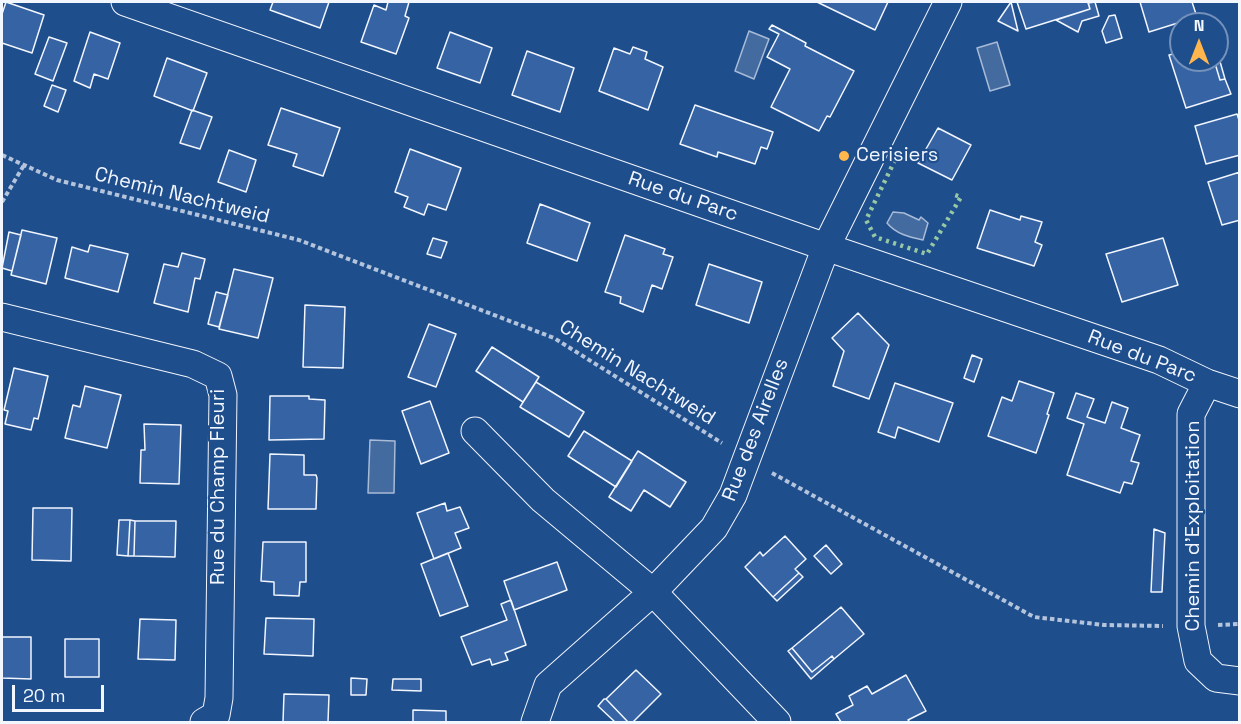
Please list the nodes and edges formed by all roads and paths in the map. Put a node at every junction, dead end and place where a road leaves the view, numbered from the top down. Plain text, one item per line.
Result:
1 (125, 2) edge
2 (948, 2) edge
3 (2, 154) edge
4 (24, 165) junction
5 (2, 202) edge
6 (826, 247) junction
7 (2, 317) edge
8 (1207, 382) junction
9 (1239, 394) edge
10 (475, 431) dead end
11 (747, 459) junction
12 (653, 592) junction
13 (1239, 624) edge
14 (1191, 626) junction
15 (1239, 681) edge
16 (214, 720) edge
17 (535, 723) edge
18 (777, 723) edge

1 - 6 street, Rue du Parc
2 - 6 street, Rue des Airelles
3 - 4 path, Chemin Nachtweid
4 - 5 path
4 - 11 path, Chemin Nachtweid
6 - 8 street, Rue du Parc
6 - 11 street, Rue des Airelles
7 - 16 street, Rue du Champ Fleuri
8 - 9 street, Rue du Parc
8 - 14 street, Chemin d'Exploitation
10 - 12 street
11 - 12 street, Rue des Airelles
11 - 14 path, Chemin Nachtweid
12 - 17 street, Rue des Airelles
12 - 18 street
13 - 14 path, Chemin Nachtweid
14 - 15 street, Chemin d'Exploitation

